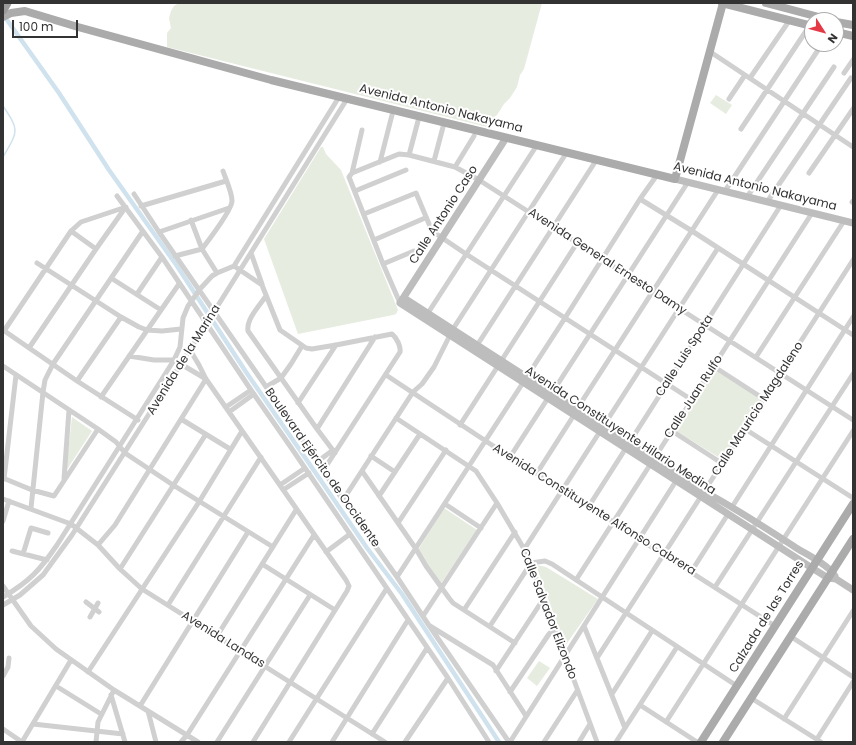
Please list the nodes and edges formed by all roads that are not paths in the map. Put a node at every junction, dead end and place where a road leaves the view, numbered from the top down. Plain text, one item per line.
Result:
1 (7, 3) edge
2 (20, 3) edge
3 (716, 3) edge
4 (723, 3) edge
5 (770, 4) edge
6 (3, 10) edge
7 (25, 11) junction
8 (720, 12) junction
9 (804, 13) edge
10 (3, 18) edge
11 (789, 21) junction
12 (804, 24) edge
13 (804, 36) edge
14 (709, 51) junction
15 (817, 52) edge
16 (853, 60) edge
17 (834, 67) dead end
18 (844, 73) dead end
19 (745, 75) junction
20 (750, 78) junction
21 (851, 78) dead end
22 (767, 90) junction
23 (343, 98) junction
24 (729, 99) dead end
25 (784, 101) junction
26 (853, 109) edge
27 (803, 114) junction
28 (392, 115) dead end
29 (418, 121) dead end
30 (819, 125) junction
31 (443, 127) dead end
32 (741, 128) dead end
33 (362, 130) dead end
34 (835, 135) junction
35 (474, 136) dead end
36 (506, 138) junction
37 (537, 144) junction
38 (853, 147) edge
39 (567, 152) junction
40 (409, 155) junction
41 (597, 159) junction
42 (434, 161) junction
43 (380, 162) junction
44 (455, 167) junction
45 (406, 170) dead end
46 (222, 171) dead end
47 (809, 174) dead end
48 (351, 175) junction
49 (656, 175) junction
50 (675, 179) junction
51 (479, 180) junction
52 (226, 181) junction
53 (688, 182) junction
54 (722, 190) junction
55 (354, 191) junction
56 (134, 194) dead end
57 (117, 196) dead end
58 (503, 196) junction
59 (747, 197) junction
60 (640, 199) junction
61 (767, 202) junction
62 (782, 205) junction
63 (141, 206) junction
64 (126, 207) junction
65 (229, 208) junction
66 (528, 212) junction
67 (812, 213) junction
68 (364, 214) junction
69 (666, 215) junction
70 (426, 218) junction
71 (191, 220) junction
72 (844, 221) junction
73 (853, 223) edge
74 (553, 228) junction
75 (70, 231) junction
76 (143, 231) junction
77 (692, 231) junction
78 (158, 232) junction
79 (442, 238) junction
80 (374, 240) junction
81 (577, 243) junction
82 (718, 248) junction
83 (96, 249) junction
84 (202, 249) junction
85 (414, 251) dead end
86 (251, 253) junction
87 (466, 254) junction
88 (175, 256) junction
89 (162, 257) junction
90 (602, 260) junction
91 (853, 260) edge
92 (37, 263) dead end
93 (383, 264) junction
94 (743, 264) junction
95 (234, 266) junction
96 (46, 269) junction
97 (240, 270) junction
98 (490, 270) junction
99 (217, 272) junction
100 (627, 276) junction
101 (111, 278) junction
102 (769, 281) junction
103 (179, 284) junction
104 (72, 285) junction
105 (262, 285) junction
106 (515, 286) junction
107 (198, 292) junction
108 (653, 292) junction
109 (137, 294) junction
110 (266, 296) junction
111 (794, 297) junction
112 (400, 299) junction
113 (192, 300) junction
114 (96, 301) junction
115 (539, 302) junction
116 (679, 309) junction
117 (161, 310) junction
118 (214, 313) junction
119 (428, 313) junction
120 (819, 313) junction
121 (121, 317) junction
122 (853, 317) edge
123 (565, 318) junction
124 (207, 323) junction
125 (705, 325) junction
126 (182, 329) junction
127 (4, 330) edge
128 (147, 330) junction
129 (845, 330) junction
130 (451, 332) junction
131 (590, 334) junction
132 (853, 335) edge
133 (375, 337) junction
134 (730, 340) junction
135 (336, 345) junction
136 (302, 346) junction
137 (30, 348) junction
138 (476, 348) junction
139 (190, 350) junction
140 (615, 350) junction
141 (130, 356) junction
142 (756, 356) junction
143 (174, 360) junction
144 (500, 363) junction
145 (53, 364) junction
146 (181, 364) junction
147 (3, 366) edge
148 (714, 366) junction
149 (641, 367) junction
150 (781, 373) junction
151 (853, 374) edge
152 (16, 375) junction
153 (386, 375) junction
154 (281, 378) junction
155 (206, 379) junction
156 (525, 380) junction
157 (77, 381) junction
158 (667, 384) junction
159 (266, 387) junction
160 (806, 390) junction
161 (43, 392) junction
162 (252, 392) junction
163 (413, 392) junction
164 (550, 396) junction
165 (101, 397) junction
166 (764, 399) junction
167 (692, 400) junction
168 (298, 403) junction
169 (832, 406) junction
170 (226, 407) junction
171 (70, 410) junction
172 (229, 412) junction
173 (576, 412) junction
174 (396, 418) junction
175 (181, 419) junction
176 (138, 420) junction
177 (853, 420) edge
178 (460, 425) junction
179 (601, 428) junction
180 (98, 429) junction
181 (317, 429) junction
182 (745, 429) junction
183 (242, 431) junction
184 (672, 431) junction
185 (853, 431) edge
186 (206, 434) junction
187 (420, 434) junction
188 (486, 441) junction
189 (770, 445) junction
190 (628, 446) junction
191 (120, 447) junction
192 (230, 449) junction
193 (446, 450) junction
194 (334, 452) junction
195 (125, 454) junction
196 (371, 456) junction
197 (261, 457) junction
198 (510, 457) junction
199 (652, 461) junction
200 (317, 462) junction
201 (796, 462) junction
202 (723, 464) junction
203 (470, 466) junction
204 (149, 470) junction
205 (307, 470) junction
206 (323, 471) junction
207 (362, 471) junction
208 (395, 472) junction
209 (537, 472) junction
210 (3, 479) edge
211 (823, 479) junction
212 (64, 480) junction
213 (676, 480) junction
214 (173, 486) junction
215 (281, 488) junction
216 (562, 488) junction
217 (32, 490) junction
218 (704, 494) junction
219 (379, 496) junction
220 (853, 498) edge
221 (3, 499) edge
222 (343, 500) junction
223 (9, 501) junction
224 (199, 502) junction
225 (498, 503) junction
226 (445, 504) junction
227 (853, 504) edge
228 (588, 506) junction
229 (732, 507) junction
230 (31, 508) junction
231 (296, 510) junction
232 (728, 514) junction
233 (223, 517) junction
234 (3, 521) edge
235 (613, 522) junction
236 (398, 523) junction
237 (757, 523) junction
238 (71, 524) junction
239 (77, 527) junction
240 (481, 528) junction
241 (752, 530) junction
242 (248, 532) junction
243 (515, 532) junction
244 (48, 533) dead end
245 (350, 534) junction
246 (314, 535) junction
247 (853, 538) edge
248 (639, 539) junction
249 (784, 540) junction
250 (98, 545) junction
251 (273, 547) junction
252 (779, 547) junction
253 (525, 548) junction
254 (416, 549) junction
255 (12, 551) dead end
256 (326, 552) junction
257 (23, 554) junction
258 (664, 555) junction
259 (47, 560) junction
260 (531, 563) junction
261 (262, 564) junction
262 (814, 565) junction
263 (120, 569) junction
264 (691, 572) junction
265 (832, 576) junction
266 (397, 577) junction
267 (286, 579) junction
268 (576, 580) junction
269 (3, 586) edge
270 (715, 587) junction
271 (387, 588) junction
272 (442, 588) junction
273 (142, 589) junction
274 (853, 590) edge
275 (310, 595) junction
276 (6, 596) edge
277 (544, 598) junction
278 (602, 598) junction
279 (12, 600) junction
280 (86, 602) dead end
281 (98, 603) dead end
282 (742, 604) junction
283 (168, 605) junction
284 (3, 606) edge
285 (97, 610) junction
286 (335, 610) junction
287 (464, 610) junction
288 (853, 611) edge
289 (627, 614) junction
290 (423, 616) junction
291 (90, 617) dead end
292 (408, 620) junction
293 (193, 621) junction
294 (428, 624) junction
295 (490, 626) junction
296 (584, 626) junction
297 (775, 626) junction
298 (555, 628) junction
299 (652, 631) junction
300 (217, 636) junction
301 (790, 636) junction
302 (515, 643) junction
303 (677, 647) junction
304 (427, 648) junction
305 (240, 651) junction
306 (565, 656) junction
307 (9, 658) dead end
308 (597, 658) junction
309 (823, 658) junction
310 (71, 660) junction
311 (704, 664) junction
312 (265, 667) junction
313 (496, 671) junction
314 (88, 672) junction
315 (3, 676) edge
316 (853, 677) edge
317 (448, 678) junction
318 (290, 682) junction
319 (853, 682) edge
320 (56, 686) junction
321 (737, 686) junction
322 (114, 690) junction
323 (577, 691) junction
324 (510, 692) junction
325 (612, 694) junction
326 (111, 695) junction
327 (751, 698) junction
328 (317, 699) junction
329 (640, 705) junction
330 (140, 706) junction
331 (148, 711) junction
332 (101, 714) junction
333 (526, 716) junction
334 (346, 718) junction
335 (784, 719) junction
336 (666, 722) junction
337 (33, 724) junction
338 (590, 724) junction
339 (625, 728) junction
340 (3, 729) edge
341 (96, 732) junction
342 (123, 734) junction
343 (372, 734) junction
344 (187, 735) junction
345 (819, 741) edge
346 (22, 742) edge
347 (96, 742) edge
348 (125, 742) edge
349 (156, 742) edge
350 (181, 742) edge
351 (198, 742) edge
352 (217, 742) edge
353 (252, 742) edge
354 (289, 742) edge
355 (332, 742) edge
356 (385, 742) edge
357 (405, 742) edge
358 (489, 742) edge
359 (509, 742) edge
360 (544, 742) edge
361 (579, 742) edge
362 (597, 742) edge
363 (616, 742) edge
364 (697, 742) edge
365 (701, 742) edge
366 (723, 742) edge

1 - 6 highway
2 - 7 main road
3 - 8 main road
4 - 8 main road
4 - 11 main road
5 - 9 main road
7 - 10 main road
7 - 23 main road, Avenida Antonio Nakayama
8 - 14 main road
11 - 12 main road
11 - 20 street
13 - 22 street
14 - 19 street
14 - 50 main road
15 - 25 street
16 - 18 street
17 - 27 street
19 - 20 street
19 - 24 street
20 - 22 street
21 - 30 street
22 - 25 street
22 - 32 street
23 - 36 main road, Avenida Antonio Nakayama
23 - 86 street, Avenida de la Marina
23 - 95 street
25 - 27 street
25 - 54 street
26 - 34 street
27 - 30 street
27 - 59 street
28 - 43 street
29 - 40 street
30 - 34 street
30 - 61 street
31 - 42 street
33 - 48 street
34 - 38 street
34 - 47 street
35 - 44 street
36 - 37 main road, Avenida Antonio Nakayama
36 - 51 street, Calle Antonio Caso
37 - 39 main road, Avenida Antonio Nakayama
37 - 58 street
39 - 41 main road, Avenida Antonio Nakayama
39 - 66 street
40 - 42 street, Avenida General Ernesto Damy
40 - 43 street, Avenida General Ernesto Damy
41 - 49 main road, Avenida Antonio Nakayama
41 - 74 street
42 - 44 street, Avenida General Ernesto Damy
43 - 48 street, Avenida General Ernesto Damy
44 - 51 street, Avenida General Ernesto Damy
45 - 55 street
46 - 52 street
48 - 55 street
49 - 50 main road, Avenida Antonio Nakayama
49 - 60 street
50 - 53 street, Avenida Antonio Nakayama
51 - 58 street, Avenida General Ernesto Damy
51 - 79 street, Calle Antonio Caso
52 - 63 street
52 - 65 street
53 - 54 street, Avenida Antonio Nakayama
53 - 69 street
54 - 59 street, Avenida Antonio Nakayama
54 - 77 street
55 - 68 street
56 - 63 street, Boulevard Ejército de Occidente
57 - 64 street, Boulevard Ejército de Occidente
58 - 66 street, Avenida General Ernesto Damy
58 - 87 street
59 - 61 street, Avenida Antonio Nakayama
60 - 69 street
60 - 90 street
61 - 62 street, Avenida Antonio Nakayama
62 - 67 street, Avenida Antonio Nakayama
62 - 94 street, Calle Luis Spota
63 - 78 street, Boulevard Ejército de Occidente
64 - 75 street
64 - 76 street, Boulevard Ejército de Occidente
64 - 83 street
65 - 71 street
65 - 84 street
66 - 74 street, Avenida General Ernesto Damy
66 - 98 street
67 - 72 street, Avenida Antonio Nakayama
67 - 102 street, Calle Juan Rulfo
68 - 70 street
68 - 80 street
69 - 77 street
69 - 100 street
70 - 79 street
70 - 80 street
71 - 78 street
71 - 84 street
72 - 73 street, Avenida Antonio Nakayama
72 - 111 street
74 - 81 street, Avenida General Ernesto Damy
74 - 106 street
75 - 83 street
75 - 96 street
76 - 89 street, Boulevard Ejército de Occidente
76 - 101 street
77 - 82 street
77 - 108 street
78 - 88 street, Boulevard Ejército de Occidente
79 - 87 street
79 - 112 street, Calle Antonio Caso
80 - 93 street
81 - 90 street, Avenida General Ernesto Damy
81 - 115 street
82 - 94 street
82 - 116 street
83 - 104 street
84 - 88 street
84 - 99 street
85 - 93 street
86 - 97 street, Avenida de la Marina
86 - 105 street
87 - 98 street
87 - 119 street
88 - 107 street, Boulevard Ejército de Occidente
89 - 103 street, Boulevard Ejército de Occidente
89 - 109 street
90 - 100 street, Avenida General Ernesto Damy
90 - 123 street
91 - 120 street, Calle Mauricio Magdaleno
92 - 96 street
93 - 112 street
94 - 102 street
94 - 125 street, Calle Luis Spota
95 - 97 street
95 - 99 street, Avenida de la Marina
96 - 104 street
96 - 127 street
97 - 105 street
97 - 118 street, Avenida de la Marina
98 - 106 street
98 - 130 street
99 - 107 street, Avenida de la Marina
100 - 108 street, Avenida General Ernesto Damy
100 - 131 street
101 - 109 street
101 - 114 street
102 - 111 street
102 - 134 street, Calle Juan Rulfo
103 - 113 street, Boulevard Ejército de Occidente
103 - 117 street
104 - 114 street
104 - 137 street
105 - 110 street
106 - 115 street
106 - 138 street
107 - 113 street, Avenida de la Marina
107 - 118 street, Boulevard Ejército de Occidente
108 - 116 street, Avenida General Ernesto Damy
108 - 140 street
109 - 117 street
110 - 136 street
110 - 154 street
111 - 120 street
111 - 142 street
112 - 119 street, Avenida Constituyente Hilario Medina
112 - 130 street, Avenida Constituyente Hilario Medina
113 - 124 street, Boulevard Ejército de Occidente
113 - 126 street, Avenida de la Marina
114 - 121 street
114 - 145 street
115 - 123 street
115 - 144 street
116 - 125 street, Avenida General Ernesto Damy
116 - 149 street
117 - 128 street
118 - 124 street, Avenida de la Marina
118 - 159 street, Boulevard Ejército de Occidente
119 - 130 street, Avenida Constituyente Hilario Medina
120 - 129 street
120 - 150 street, Calle Mauricio Magdaleno
121 - 128 street
121 - 157 street
122 - 129 street
123 - 131 street
123 - 156 street
124 - 139 street, Avenida de la Marina
124 - 162 street, Boulevard Ejército de Occidente
125 - 134 street, Avenida General Ernesto Damy
125 - 158 street, Calle Luis Spota
126 - 128 street
126 - 143 street, Avenida de la Marina
127 - 137 street
128 - 141 street
129 - 132 street
129 - 160 street
130 - 138 street, Avenida Constituyente Hilario Medina
130 - 163 street
131 - 140 street
131 - 164 street
133 - 135 street
133 - 153 street
133 - 181 street
134 - 142 street, Avenida General Ernesto Damy
134 - 148 street, Calle Juan Rulfo
135 - 136 street
135 - 168 street
136 - 154 street
137 - 145 street
138 - 144 street, Avenida Constituyente Hilario Medina
139 - 146 street, Avenida de la Marina
139 - 155 street
140 - 149 street
140 - 173 street
141 - 143 street
141 - 165 street
142 - 150 street, Avenida General Ernesto Damy
143 - 146 street
143 - 176 street, Avenida de la Marina
144 - 156 street, Avenida Constituyente Hilario Medina
144 - 178 street
145 - 157 street
145 - 161 street
146 - 155 street
146 - 195 street, Avenida de la Marina
147 - 152 street
148 - 166 street
148 - 167 street, Calle Juan Rulfo
149 - 158 street
149 - 179 street
150 - 160 street, Avenida General Ernesto Damy
150 - 166 street, Calle Mauricio Magdaleno
151 - 169 street
152 - 161 street
152 - 210 street
153 - 163 street, Avenida Constituyente Alfonso Cabrera
153 - 194 street
154 - 159 street
154 - 168 street
155 - 170 street
155 - 175 street
156 - 164 street, Avenida Constituyente Hilario Medina
156 - 188 street
157 - 165 street
158 - 167 street
158 - 190 street, Calle Luis Spota
159 - 200 street, Boulevard Ejército de Occidente
160 - 169 street, Avenida General Ernesto Damy
160 - 189 street
161 - 171 street
161 - 217 street
162 - 170 street
162 - 172 street
162 - 205 street, Boulevard Ejército de Occidente
163 - 174 street
163 - 178 street, Avenida Constituyente Alfonso Cabrera
164 - 173 street, Avenida Constituyente Hilario Medina
164 - 198 street
165 - 176 street
166 - 182 street, Calle Mauricio Magdaleno
167 - 184 street, Calle Juan Rulfo
168 - 181 street
169 - 177 street, Avenida General Ernesto Damy
169 - 201 street
170 - 172 street
171 - 180 street
171 - 212 street
172 - 183 street
173 - 179 street, Avenida Constituyente Hilario Medina
173 - 209 street
174 - 187 street, Calle Salvador Elizondo
174 - 196 street
175 - 186 street
175 - 204 street
176 - 191 street, Avenida de la Marina
178 - 188 street, Avenida Constituyente Alfonso Cabrera
179 - 190 street, Avenida Constituyente Hilario Medina
179 - 216 street
180 - 191 street
180 - 212 street
181 - 194 street
182 - 189 street
182 - 202 street, Calle Mauricio Magdaleno
183 - 192 street
183 - 197 street
184 - 199 street, Calle Juan Rulfo
184 - 202 street
185 - 211 street
186 - 192 street
186 - 214 street
187 - 193 street, Calle Salvador Elizondo
187 - 208 street
188 - 198 street, Avenida Constituyente Alfonso Cabrera
188 - 203 street
189 - 201 street
189 - 229 street
190 - 199 street, Avenida Constituyente Hilario Medina
190 - 228 street, Calle Luis Spota
191 - 195 street
191 - 238 street, Avenida de la Marina
192 - 224 street
193 - 203 street, Calle Salvador Elizondo
193 - 236 street
194 - 200 street
194 - 206 street
195 - 204 street
195 - 239 street, Avenida de la Marina
196 - 207 street
196 - 208 street
197 - 215 street
197 - 233 street
198 - 209 street, Avenida Constituyente Alfonso Cabrera
199 - 213 street, Avenida Constituyente Hilario Medina
199 - 218 street, Avenida Constituyente Hilario Medina
199 - 235 street, Calle Juan Rulfo
200 - 206 street, Boulevard Ejército de Occidente
201 - 211 street
201 - 237 street
202 - 218 street, Calle Mauricio Magdaleno
203 - 225 street, Calle Salvador Elizondo
203 - 226 street
204 - 214 street
204 - 250 street
205 - 215 street
205 - 245 street, Boulevard Ejército de Occidente
206 - 222 street, Boulevard Ejército de Occidente
207 - 219 street
207 - 222 street
208 - 219 street
209 - 216 street, Avenida Constituyente Alfonso Cabrera
210 - 217 street
211 - 220 street
211 - 249 street
212 - 217 street
213 - 218 street, Avenida Constituyente Hilario Medina
213 - 248 street
214 - 224 street
214 - 263 street
215 - 231 street
216 - 228 street, Avenida Constituyente Alfonso Cabrera
216 - 253 street
217 - 230 street
218 - 229 street, Avenida Constituyente Hilario Medina
218 - 232 street, Avenida Constituyente Hilario Medina
218 - 258 street, Calle Mauricio Magdaleno
219 - 236 street
221 - 223 street, Avenida Landas
222 - 266 street, Boulevard Ejército de Occidente
223 - 230 street, Avenida Landas
223 - 234 street
224 - 233 street
224 - 273 street
225 - 240 street
225 - 243 street, Calle Salvador Elizondo
226 - 240 street
226 - 254 street
227 - 262 main road, Calzada de las Torres
228 - 235 street, Avenida Constituyente Alfonso Cabrera
229 - 237 street, Avenida Constituyente Hilario Medina
230 - 238 street, Avenida Landas
231 - 246 street
231 - 251 street
232 - 241 street, Avenida Constituyente Hilario Medina
232 - 264 street
233 - 242 street
233 - 283 street
235 - 248 street, Avenida Constituyente Alfonso Cabrera
235 - 268 street, Calle Juan Rulfo
236 - 254 street
237 - 241 street
237 - 249 street, Avenida Constituyente Hilario Medina
238 - 239 street, Avenida Landas
238 - 259 street, Avenida de la Marina
239 - 250 street, Avenida Landas
239 - 279 street, Avenida de la Marina
240 - 272 street
241 - 252 street, Avenida Constituyente Hilario Medina
241 - 270 street
242 - 251 street
242 - 293 street
243 - 253 street, Calle Salvador Elizondo
243 - 287 street
244 - 257 street
245 - 256 street
245 - 271 street, Boulevard Ejército de Occidente
246 - 256 street
246 - 267 street
247 - 265 main road
248 - 258 street, Avenida Constituyente Alfonso Cabrera
248 - 278 street
249 - 252 street
249 - 262 street, Avenida Constituyente Hilario Medina
250 - 263 street, Avenida Landas
251 - 261 street
252 - 262 street, Avenida Constituyente Hilario Medina
252 - 282 street
253 - 260 street, Calle Salvador Elizondo
254 - 266 street
254 - 272 street
255 - 257 street
256 - 286 street
257 - 259 street
258 - 264 street, Avenida Constituyente Alfonso Cabrera
258 - 289 street, Calle Mauricio Magdaleno
259 - 276 street, Avenida de la Marina
260 - 268 street
260 - 277 street, Calle Salvador Elizondo
260 - 295 street
261 - 267 street
261 - 300 street
262 - 265 street, Avenida Constituyente Hilario Medina
262 - 297 main road, Calzada de las Torres
263 - 273 street, Avenida Landas
264 - 270 street, Avenida Constituyente Alfonso Cabrera
265 - 274 street, Avenida Constituyente Hilario Medina
265 - 301 main road
266 - 290 street, Boulevard Ejército de Occidente
267 - 275 street
267 - 305 street
268 - 278 street
269 - 276 street
270 - 282 street, Avenida Constituyente Alfonso Cabrera
271 - 292 street, Boulevard Ejército de Occidente
271 - 328 street
272 - 287 street
272 - 290 street
273 - 283 street, Avenida Landas
273 - 314 street
275 - 286 street
275 - 312 street
276 - 279 street
277 - 298 street, Calle Salvador Elizondo
277 - 302 street
278 - 289 street
278 - 296 street
279 - 284 street, Avenida de la Marina
279 - 310 street
280 - 285 street
281 - 285 street
282 - 297 street, Avenida Constituyente Alfonso Cabrera
282 - 311 street
283 - 293 street, Avenida Landas
285 - 291 street
286 - 318 street
287 - 295 street
288 - 309 street
289 - 299 street
289 - 308 street, Calle Mauricio Magdaleno
290 - 294 street, Boulevard Ejército de Occidente
292 - 304 street, Boulevard Ejército de Occidente
292 - 334 street
293 - 300 street, Avenida Landas
293 - 330 street
294 - 313 street
294 - 359 street, Boulevard Ejército de Occidente
295 - 302 street
296 - 306 street
296 - 308 street
297 - 321 main road, Calzada de las Torres
298 - 306 street, Calle Salvador Elizondo
298 - 324 street
299 - 303 street
299 - 325 street
300 - 305 street, Avenida Landas
301 - 309 street
301 - 327 main road
302 - 313 street
303 - 311 street
303 - 329 street
304 - 317 street, Boulevard Ejército de Occidente
304 - 343 street
305 - 312 street, Avenida Landas
305 - 344 street
306 - 323 street, Calle Salvador Elizondo
306 - 333 street
307 - 315 street
308 - 325 street
309 - 316 street
309 - 335 street
310 - 314 street
310 - 320 street
311 - 321 street
311 - 336 street
312 - 318 street, Avenida Landas
312 - 352 street
313 - 324 street
314 - 322 street
317 - 357 street
317 - 358 street, Boulevard Ejército de Occidente
318 - 328 street, Avenida Landas
318 - 353 street
319 - 345 street
320 - 332 street
320 - 337 street
321 - 365 main road, Calzada de las Torres
322 - 326 street
322 - 330 street
323 - 338 street, Calle Salvador Elizondo
323 - 360 street
324 - 333 street
325 - 339 street
326 - 332 street
326 - 342 street
327 - 335 street
327 - 366 main road
328 - 334 street, Avenida Landas
328 - 354 street
329 - 336 street
329 - 339 street
330 - 331 street
331 - 344 street
331 - 349 street
332 - 341 street
333 - 359 street
334 - 343 street, Avenida Landas
334 - 355 street
335 - 345 street
336 - 364 street
337 - 341 street
337 - 346 street
338 - 361 street
338 - 362 street, Calle Salvador Elizondo
339 - 363 street
340 - 346 street
341 - 342 street
341 - 347 street
342 - 348 street
343 - 356 street, Avenida Landas
344 - 350 street
344 - 351 street

